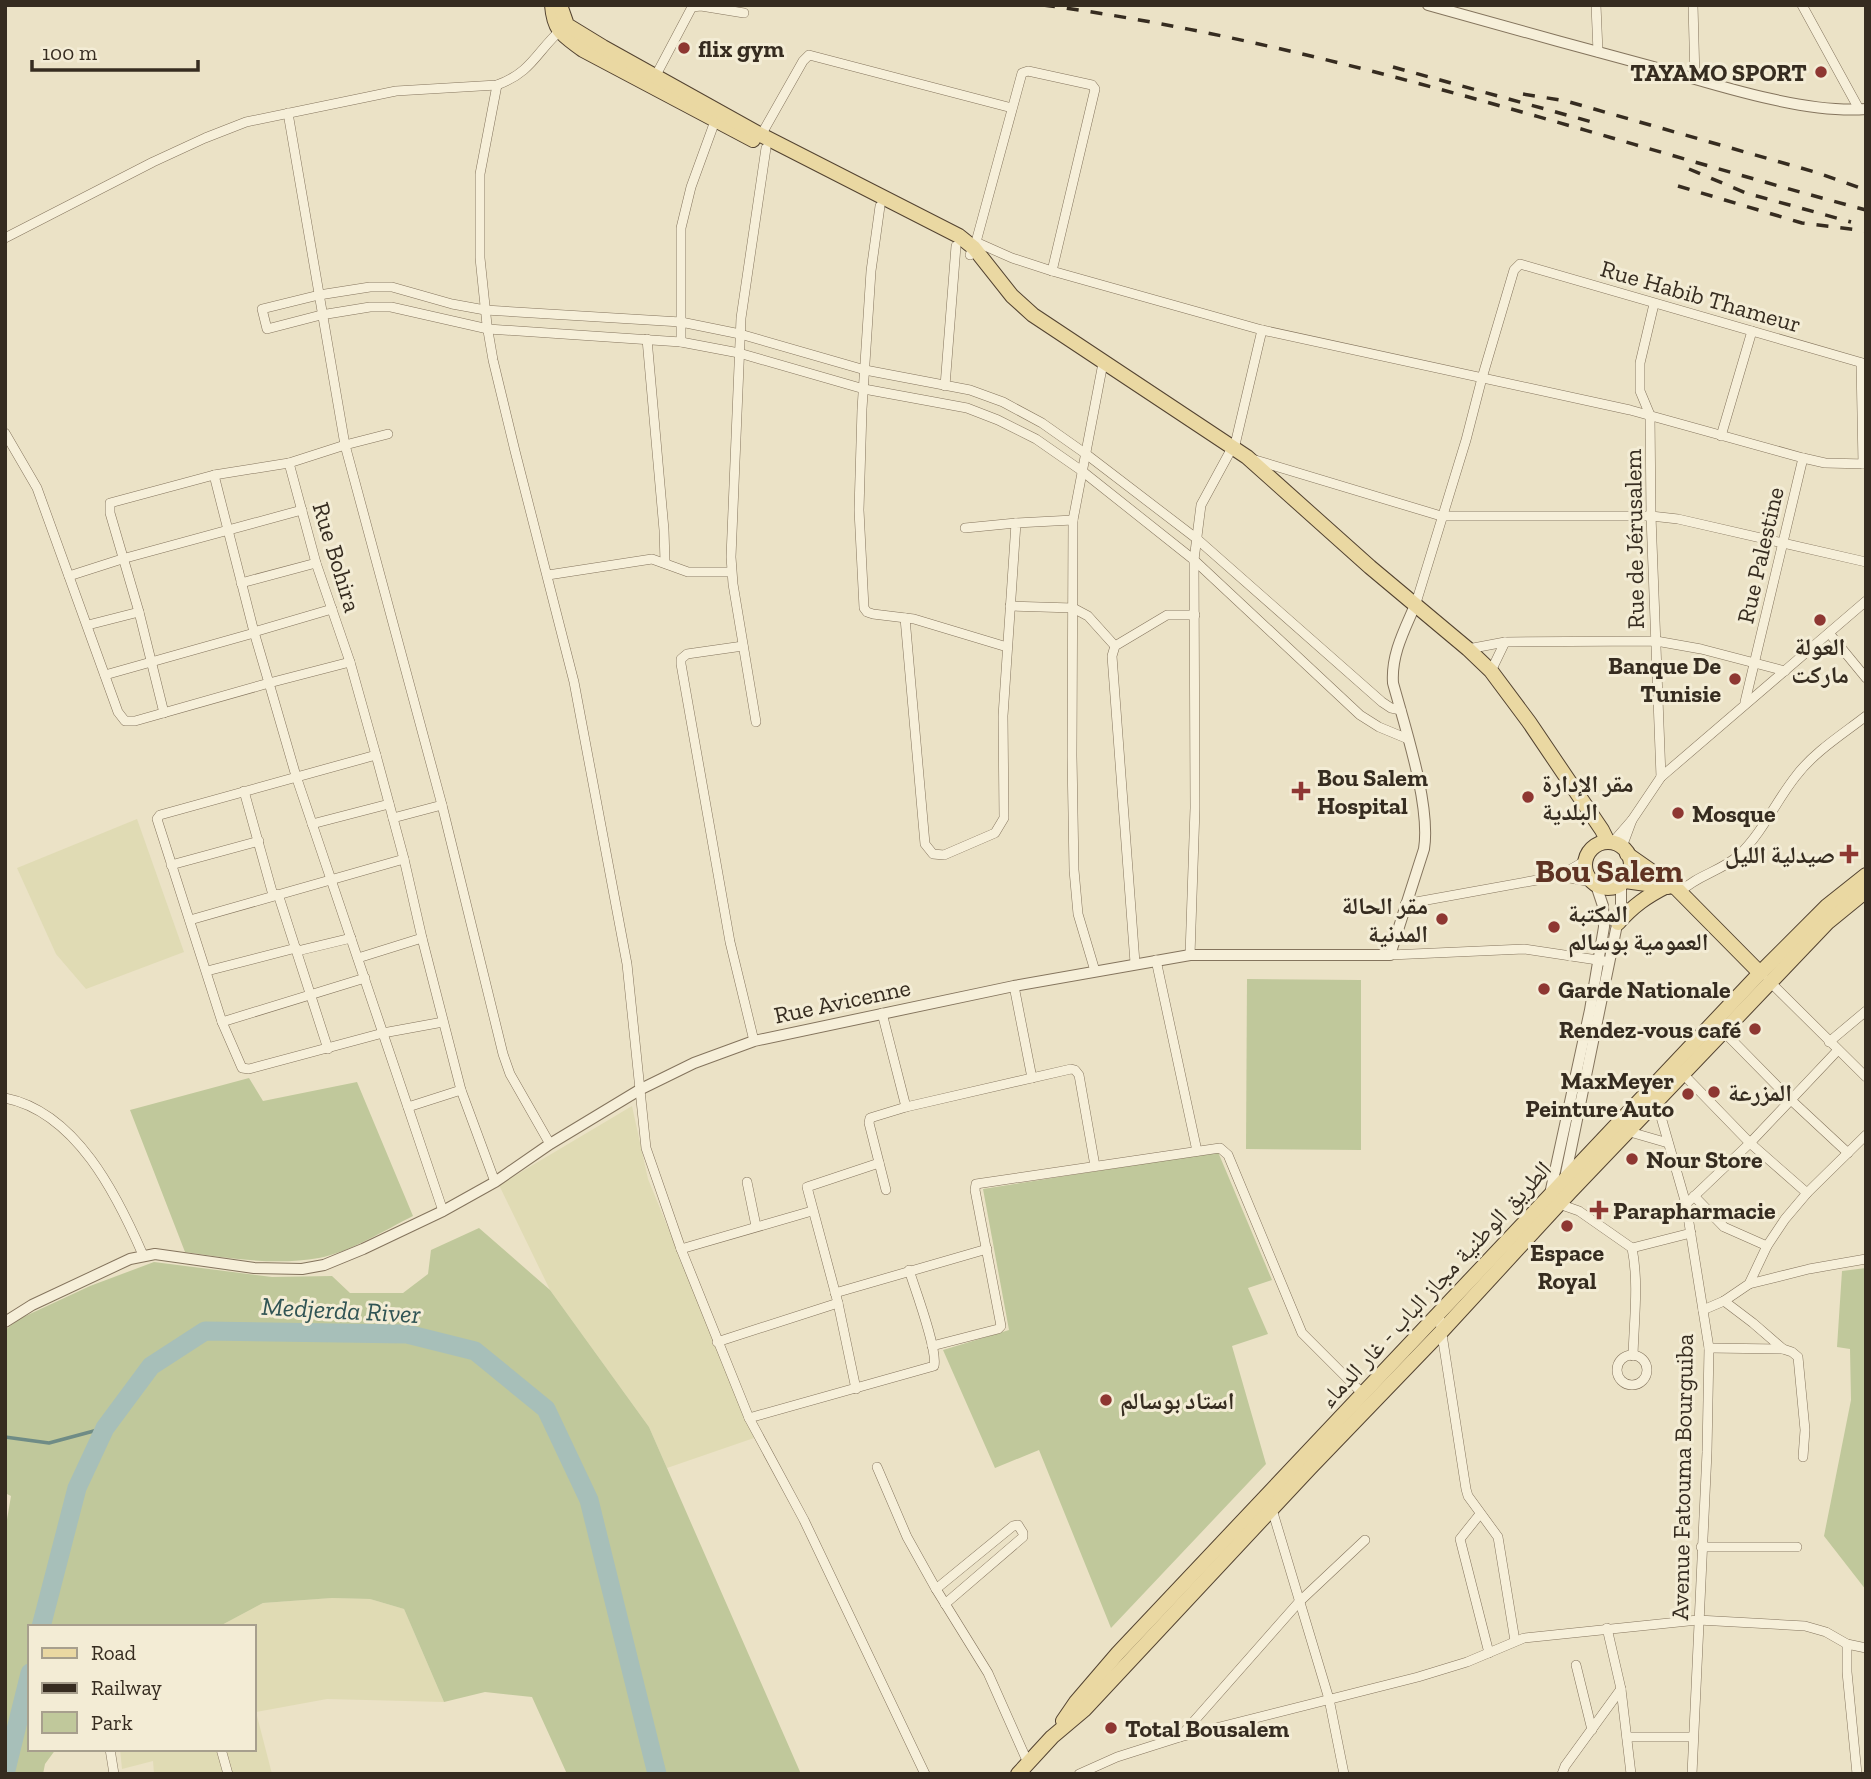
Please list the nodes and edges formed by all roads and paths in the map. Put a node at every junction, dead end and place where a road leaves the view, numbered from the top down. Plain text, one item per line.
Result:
1 (552, 5) edge
2 (560, 5) edge
3 (1428, 5) edge
4 (1596, 5) edge
5 (1693, 5) edge
6 (1802, 5) edge
7 (744, 13) dead end
8 (563, 28) junction
9 (1598, 52) junction
10 (655, 77) junction
11 (1695, 79) junction
12 (497, 85) junction
13 (1012, 108) junction
14 (1862, 109) edge
15 (288, 113) junction
16 (715, 121) junction
17 (761, 142) junction
18 (880, 206) junction
19 (5, 238) edge
20 (956, 246) junction
21 (973, 248) junction
22 (1052, 271) junction
23 (319, 295) junction
24 (1654, 304) junction
25 (485, 310) junction
26 (321, 315) junction
27 (681, 322) junction
28 (488, 330) junction
29 (1262, 330) junction
30 (1752, 331) junction
31 (740, 334) junction
32 (646, 339) junction
33 (681, 342) junction
34 (739, 353) junction
35 (1103, 363) junction
36 (1863, 363) edge
37 (865, 370) junction
38 (1482, 378) junction
39 (946, 386) junction
40 (863, 389) junction
41 (1650, 415) junction
42 (5, 433) edge
43 (388, 434) dead end
44 (1721, 436) junction
45 (345, 445) junction
46 (1238, 451) junction
47 (1086, 454) junction
48 (1803, 458) junction
49 (289, 463) junction
50 (1864, 464) edge
51 (1082, 471) junction
52 (214, 475) junction
53 (302, 510) junction
54 (1441, 516) junction
55 (1651, 516) junction
56 (1073, 520) junction
57 (1016, 523) junction
58 (965, 528) dead end
59 (227, 530) junction
60 (1197, 539) junction
61 (1783, 542) junction
62 (122, 559) junction
63 (1195, 560) junction
64 (664, 562) junction
65 (1866, 562) edge
66 (316, 563) junction
67 (731, 572) junction
68 (548, 575) junction
69 (69, 576) junction
70 (241, 583) junction
71 (1866, 601) edge
72 (1416, 603) junction
73 (1010, 606) junction
74 (1073, 608) junction
75 (332, 609) junction
76 (139, 612) junction
77 (1195, 615) junction
78 (905, 618) junction
79 (88, 625) junction
80 (1829, 632) junction
81 (254, 633) junction
82 (1505, 642) junction
83 (1656, 642) junction
84 (743, 646) junction
85 (1115, 646) junction
86 (1007, 647) junction
87 (1468, 649) junction
88 (151, 661) junction
89 (350, 662) junction
90 (1755, 662) junction
91 (1491, 671) junction
92 (1785, 671) junction
93 (105, 675) junction
94 (1866, 678) edge
95 (269, 683) junction
96 (1745, 702) junction
97 (1401, 710) junction
98 (164, 713) junction
99 (1866, 716) edge
100 (756, 722) dead end
101 (1408, 739) junction
102 (376, 755) junction
103 (296, 776) junction
104 (1661, 776) junction
105 (244, 791) junction
106 (389, 804) junction
107 (442, 806) junction
108 (393, 818) junction
109 (312, 824) junction
110 (259, 841) junction
111 (1613, 847) junction
112 (404, 859) junction
113 (1585, 860) junction
114 (171, 865) junction
115 (1866, 875) edge
116 (1559, 876) junction
117 (331, 881) junction
118 (1623, 882) junction
119 (1594, 884) junction
120 (1674, 889) junction
121 (1866, 891) edge
122 (276, 895) junction
123 (1405, 904) junction
124 (190, 920) junction
125 (1618, 923) junction
126 (351, 938) junction
127 (422, 938) junction
128 (296, 950) junction
129 (1190, 955) junction
130 (1390, 955) junction
131 (358, 958) junction
132 (1156, 960) junction
133 (1604, 961) junction
134 (1135, 963) junction
135 (207, 971) junction
136 (1095, 971) junction
137 (365, 978) junction
138 (1765, 978) junction
139 (1014, 986) junction
140 (312, 995) junction
141 (1866, 1011) edge
142 (882, 1013) junction
143 (222, 1022) junction
144 (443, 1022) junction
145 (1724, 1032) junction
146 (383, 1033) junction
147 (754, 1041) junction
148 (1829, 1042) junction
149 (328, 1049) junction
150 (1838, 1050) junction
151 (1684, 1075) junction
152 (1866, 1077) edge
153 (1032, 1078) junction
154 (641, 1089) junction
155 (461, 1090) junction
156 (5, 1098) edge
157 (1791, 1100) junction
158 (1657, 1103) junction
159 (408, 1107) junction
160 (906, 1107) junction
161 (1630, 1132) junction
162 (1866, 1135) edge
163 (1668, 1143) junction
164 (1750, 1143) junction
165 (550, 1144) junction
166 (1197, 1151) junction
167 (1849, 1153) junction
168 (879, 1163) junction
169 (1095, 1167) junction
170 (495, 1182) junction
171 (747, 1182) dead end
172 (1567, 1186) junction
173 (886, 1190) dead end
174 (1807, 1193) junction
175 (1694, 1196) junction
176 (1555, 1200) junction
177 (1686, 1204) junction
178 (443, 1210) junction
179 (812, 1211) junction
180 (1579, 1212) junction
181 (756, 1226) junction
182 (1691, 1233) junction
183 (1768, 1246) junction
184 (1632, 1248) junction
185 (681, 1249) junction
186 (987, 1249) junction
187 (143, 1255) junction
188 (1866, 1259) edge
189 (909, 1270) junction
190 (1749, 1284) junction
191 (836, 1298) junction
192 (1724, 1301) junction
193 (1703, 1310) junction
194 (1439, 1315) junction
195 (6, 1320) edge
196 (1442, 1331) junction
197 (717, 1342) junction
198 (932, 1346) junction
199 (1709, 1348) junction
200 (1783, 1349) junction
201 (1633, 1356) dead end
202 (856, 1389) junction
203 (1362, 1393) junction
204 (749, 1418) junction
205 (1340, 1428) junction
206 (1802, 1457) dead end
207 (877, 1467) dead end
208 (1269, 1503) junction
209 (1480, 1514) junction
210 (1365, 1540) dead end
211 (1701, 1547) junction
212 (1797, 1547) dead end
213 (936, 1588) junction
214 (1299, 1602) junction
215 (945, 1604) junction
216 (1698, 1620) junction
217 (1606, 1628) junction
218 (1515, 1641) junction
219 (1847, 1644) junction
220 (1866, 1648) edge
221 (1489, 1653) junction
222 (1576, 1665) dead end
223 (1621, 1689) junction
224 (1329, 1699) junction
225 (1592, 1730) junction
226 (1180, 1737) junction
227 (1627, 1737) junction
228 (1693, 1737) junction
229 (110, 1751) edge
230 (222, 1751) edge
231 (1023, 1769) edge
232 (114, 1774) edge
233 (228, 1774) edge
234 (925, 1774) edge
235 (1079, 1774) edge
236 (1344, 1774) edge
237 (1562, 1774) edge
238 (1630, 1774) edge
239 (1692, 1774) edge
240 (1857, 1774) edge

1 - 8 main road
2 - 8 main road
3 - 9 street
4 - 9 street
5 - 11 street
6 - 14 street
7 - 10 street
8 - 10 main road
8 - 12 street
8 - 16 main road
9 - 11 street
10 - 17 main road
11 - 14 street
12 - 15 street
12 - 25 street
13 - 17 street
13 - 21 street
13 - 22 street
15 - 19 street
15 - 23 street
16 - 17 main road
16 - 27 street
17 - 18 main road
17 - 21 main road
17 - 31 street
18 - 20 main road
18 - 37 street
20 - 21 main road
20 - 39 street
21 - 22 street
21 - 35 main road
22 - 29 street
23 - 25 street
23 - 26 street
23 - 26 street
24 - 30 street, Rue Habib Thameur
24 - 38 street, Rue Habib Thameur
24 - 41 street, Rue de Jérusalem
25 - 27 street
25 - 28 street
26 - 28 street
26 - 45 street
27 - 31 street
27 - 33 street
28 - 32 street
28 - 68 street
29 - 38 street
29 - 46 street
30 - 36 street, Rue Habib Thameur
30 - 44 street
31 - 34 street
31 - 37 street
32 - 33 street
32 - 64 street
33 - 34 street
34 - 40 street
34 - 67 street
35 - 46 main road
35 - 47 street
36 - 50 street
37 - 39 street
37 - 40 street
38 - 41 street
38 - 54 street
39 - 47 street
40 - 51 street
40 - 78 street
41 - 44 street
41 - 55 street, Rue de Jérusalem
42 - 69 street
43 - 45 street
44 - 48 street
45 - 49 street
45 - 107 street
46 - 54 street
46 - 60 street
46 - 72 main road
47 - 51 street
47 - 60 street
48 - 50 street
48 - 61 street, Rue Palestine
49 - 52 street
49 - 53 street, Rue Bohira
51 - 56 street
51 - 63 street
52 - 59 street
52 - 62 street
53 - 59 street
53 - 66 street, Rue Bohira
54 - 55 street
54 - 72 street
55 - 61 street
55 - 83 street, Rue de Jérusalem
56 - 57 street
56 - 74 street
57 - 58 street
57 - 73 street
59 - 62 street
59 - 70 street
60 - 63 street
60 - 97 street
61 - 65 street
61 - 90 street, Rue Palestine
62 - 69 street
62 - 76 street
63 - 77 street
63 - 101 street
64 - 67 street
64 - 68 street
66 - 70 street
66 - 75 street, Rue Bohira
67 - 84 street
68 - 154 street
69 - 79 street
70 - 81 street
71 - 80 street
72 - 87 main road
72 - 97 street
73 - 74 street
73 - 86 street
74 - 85 street
74 - 136 street
75 - 81 street
75 - 89 street, Rue Bohira
76 - 79 street
76 - 88 street
77 - 85 street
77 - 129 street
78 - 86 street
78 - 86 street
79 - 93 street
80 - 92 street
80 - 94 street
81 - 88 street
81 - 95 street
82 - 83 street
82 - 87 street
82 - 91 street
83 - 90 street
83 - 104 street, Rue de Jérusalem
84 - 100 street
84 - 147 street
85 - 134 street
87 - 91 main road
88 - 93 street
88 - 98 street
89 - 95 street
89 - 102 street, Rue Bohira
90 - 92 street
90 - 96 street, Rue Palestine
91 - 111 main road
92 - 96 street
93 - 98 street
95 - 98 street
95 - 103 street
96 - 104 street
97 - 101 street
99 - 120 street
101 - 123 street
102 - 103 street
102 - 106 street, Rue Bohira
103 - 105 street
103 - 109 street
104 - 111 street
105 - 110 street
105 - 114 street
106 - 108 street, Rue Bohira
106 - 109 street
107 - 108 street
107 - 165 street
108 - 112 street, Rue Bohira
109 - 117 street
110 - 114 street
110 - 122 street
111 - 113 main road
111 - 118 main road
111 - 120 main road
112 - 117 street
112 - 127 street, Rue Bohira
113 - 116 street
113 - 119 main road
114 - 124 street
115 - 138 main road, الطريق الوطنية مجاز الباب - غار الدماء
116 - 119 street
116 - 123 street
117 - 122 street
117 - 126 street
118 - 119 main road
118 - 120 main road
118 - 125 street
119 - 133 street
120 - 125 main road
120 - 138 main road
121 - 138 main road, الطريق الوطنية مجاز الباب - غار الدماء
122 - 124 street
122 - 128 street
123 - 130 street
124 - 135 street
125 - 133 street
126 - 128 street
126 - 131 street
127 - 131 street
127 - 144 street, Rue Bohira
128 - 135 street
128 - 140 street
129 - 130 street, Rue Avicenne
129 - 132 street, Rue Avicenne
130 - 133 street
131 - 137 street
132 - 134 street, Rue Avicenne
132 - 166 street
133 - 172 street
133 - 176 street
134 - 136 street, Rue Avicenne
135 - 143 street
136 - 139 street, Rue Avicenne
137 - 140 street
137 - 146 street
138 - 145 main road, الطريق الوطنية مجاز الباب - غار الدماء
138 - 148 street
138 - 172 main road, الطريق الوطنية مجاز الباب - غار الدماء
139 - 142 street, Rue Avicenne
139 - 153 street
140 - 143 street
140 - 149 street
141 - 148 street
142 - 147 street, Rue Avicenne
142 - 160 street
143 - 149 street
144 - 146 street
144 - 155 street, Rue Bohira
145 - 151 main road, الطريق الوطنية مجاز الباب - غار الدماء
145 - 157 street
146 - 149 street
146 - 159 street
147 - 154 street, Rue Avicenne
148 - 150 street
150 - 152 street
150 - 157 street
151 - 158 main road, الطريق الوطنية مجاز الباب - غار الدماء
151 - 164 street
153 - 160 street
153 - 169 street
154 - 165 street, Rue Avicenne
154 - 185 street
155 - 159 street
155 - 170 street, Rue Bohira
156 - 187 street
157 - 164 street
157 - 167 street
158 - 161 main road, الطريق الوطنية مجاز الباب - غار الدماء
158 - 163 street, Avenue Fatouma Bourguiba
159 - 178 street
160 - 168 street
161 - 163 street
161 - 172 main road, الطريق الوطنية مجاز الباب - غار الدماء
162 - 167 street
163 - 177 street, Avenue Fatouma Bourguiba
164 - 174 street
164 - 175 street
165 - 170 street, Rue Avicenne
166 - 169 street
166 - 203 street
167 - 174 street
168 - 173 street
168 - 179 street
169 - 186 street
170 - 178 street, Rue Avicenne
171 - 181 street
172 - 176 main road, الطريق الوطنية مجاز الباب - غار الدماء
172 - 180 street
174 - 183 street
175 - 177 street
175 - 183 street
176 - 180 street
176 - 194 main road, الطريق الوطنية مجاز الباب - غار الدماء
176 - 196 main road, الطريق الوطنية مجاز الباب - غار الدماء
177 - 182 street, Avenue Fatouma Bourguiba
178 - 187 street, Rue Avicenne
179 - 181 street
179 - 191 street
180 - 184 street
181 - 185 street
182 - 184 street
182 - 193 street, Avenue Fatouma Bourguiba
183 - 190 street
184 - 201 street
185 - 197 street
186 - 189 street
186 - 198 street
187 - 195 street, Rue Avicenne
188 - 190 street
189 - 191 street
189 - 198 street
190 - 192 street
191 - 197 street
191 - 202 street
192 - 193 street
192 - 200 street
193 - 199 street, Avenue Fatouma Bourguiba
194 - 196 street
194 - 203 main road, الطريق الوطنية مجاز الباب - غار الدماء
196 - 205 main road, الطريق الوطنية مجاز الباب - غار الدماء
196 - 209 street
197 - 204 street
198 - 202 street
199 - 200 street
199 - 211 street, Avenue Fatouma Bourguiba
200 - 206 street
202 - 204 street
203 - 205 main road, الطريق الوطنية مجاز الباب - غار الدماء
204 - 234 street
205 - 208 main road, الطريق الوطنية مجاز الباب - غار الدماء
207 - 213 street
208 - 214 street
208 - 231 main road, الطريق الوطنية مجاز الباب - غار الدماء
209 - 218 street
209 - 221 street
210 - 214 street
211 - 212 street
211 - 216 street, Avenue Fatouma Bourguiba
213 - 215 street
213 - 215 street
214 - 224 street
214 - 226 street
215 - 231 street
216 - 217 street
216 - 219 street
216 - 228 street, Avenue Fatouma Bourguiba
217 - 218 street
217 - 223 street
218 - 221 street
219 - 220 street
219 - 240 street
221 - 224 street
222 - 225 street
223 - 225 street
223 - 227 street
224 - 226 street
224 - 236 street
225 - 237 street
226 - 235 street
227 - 228 street
227 - 238 street
228 - 239 street, Avenue Fatouma Bourguiba
229 - 232 street
230 - 233 street

